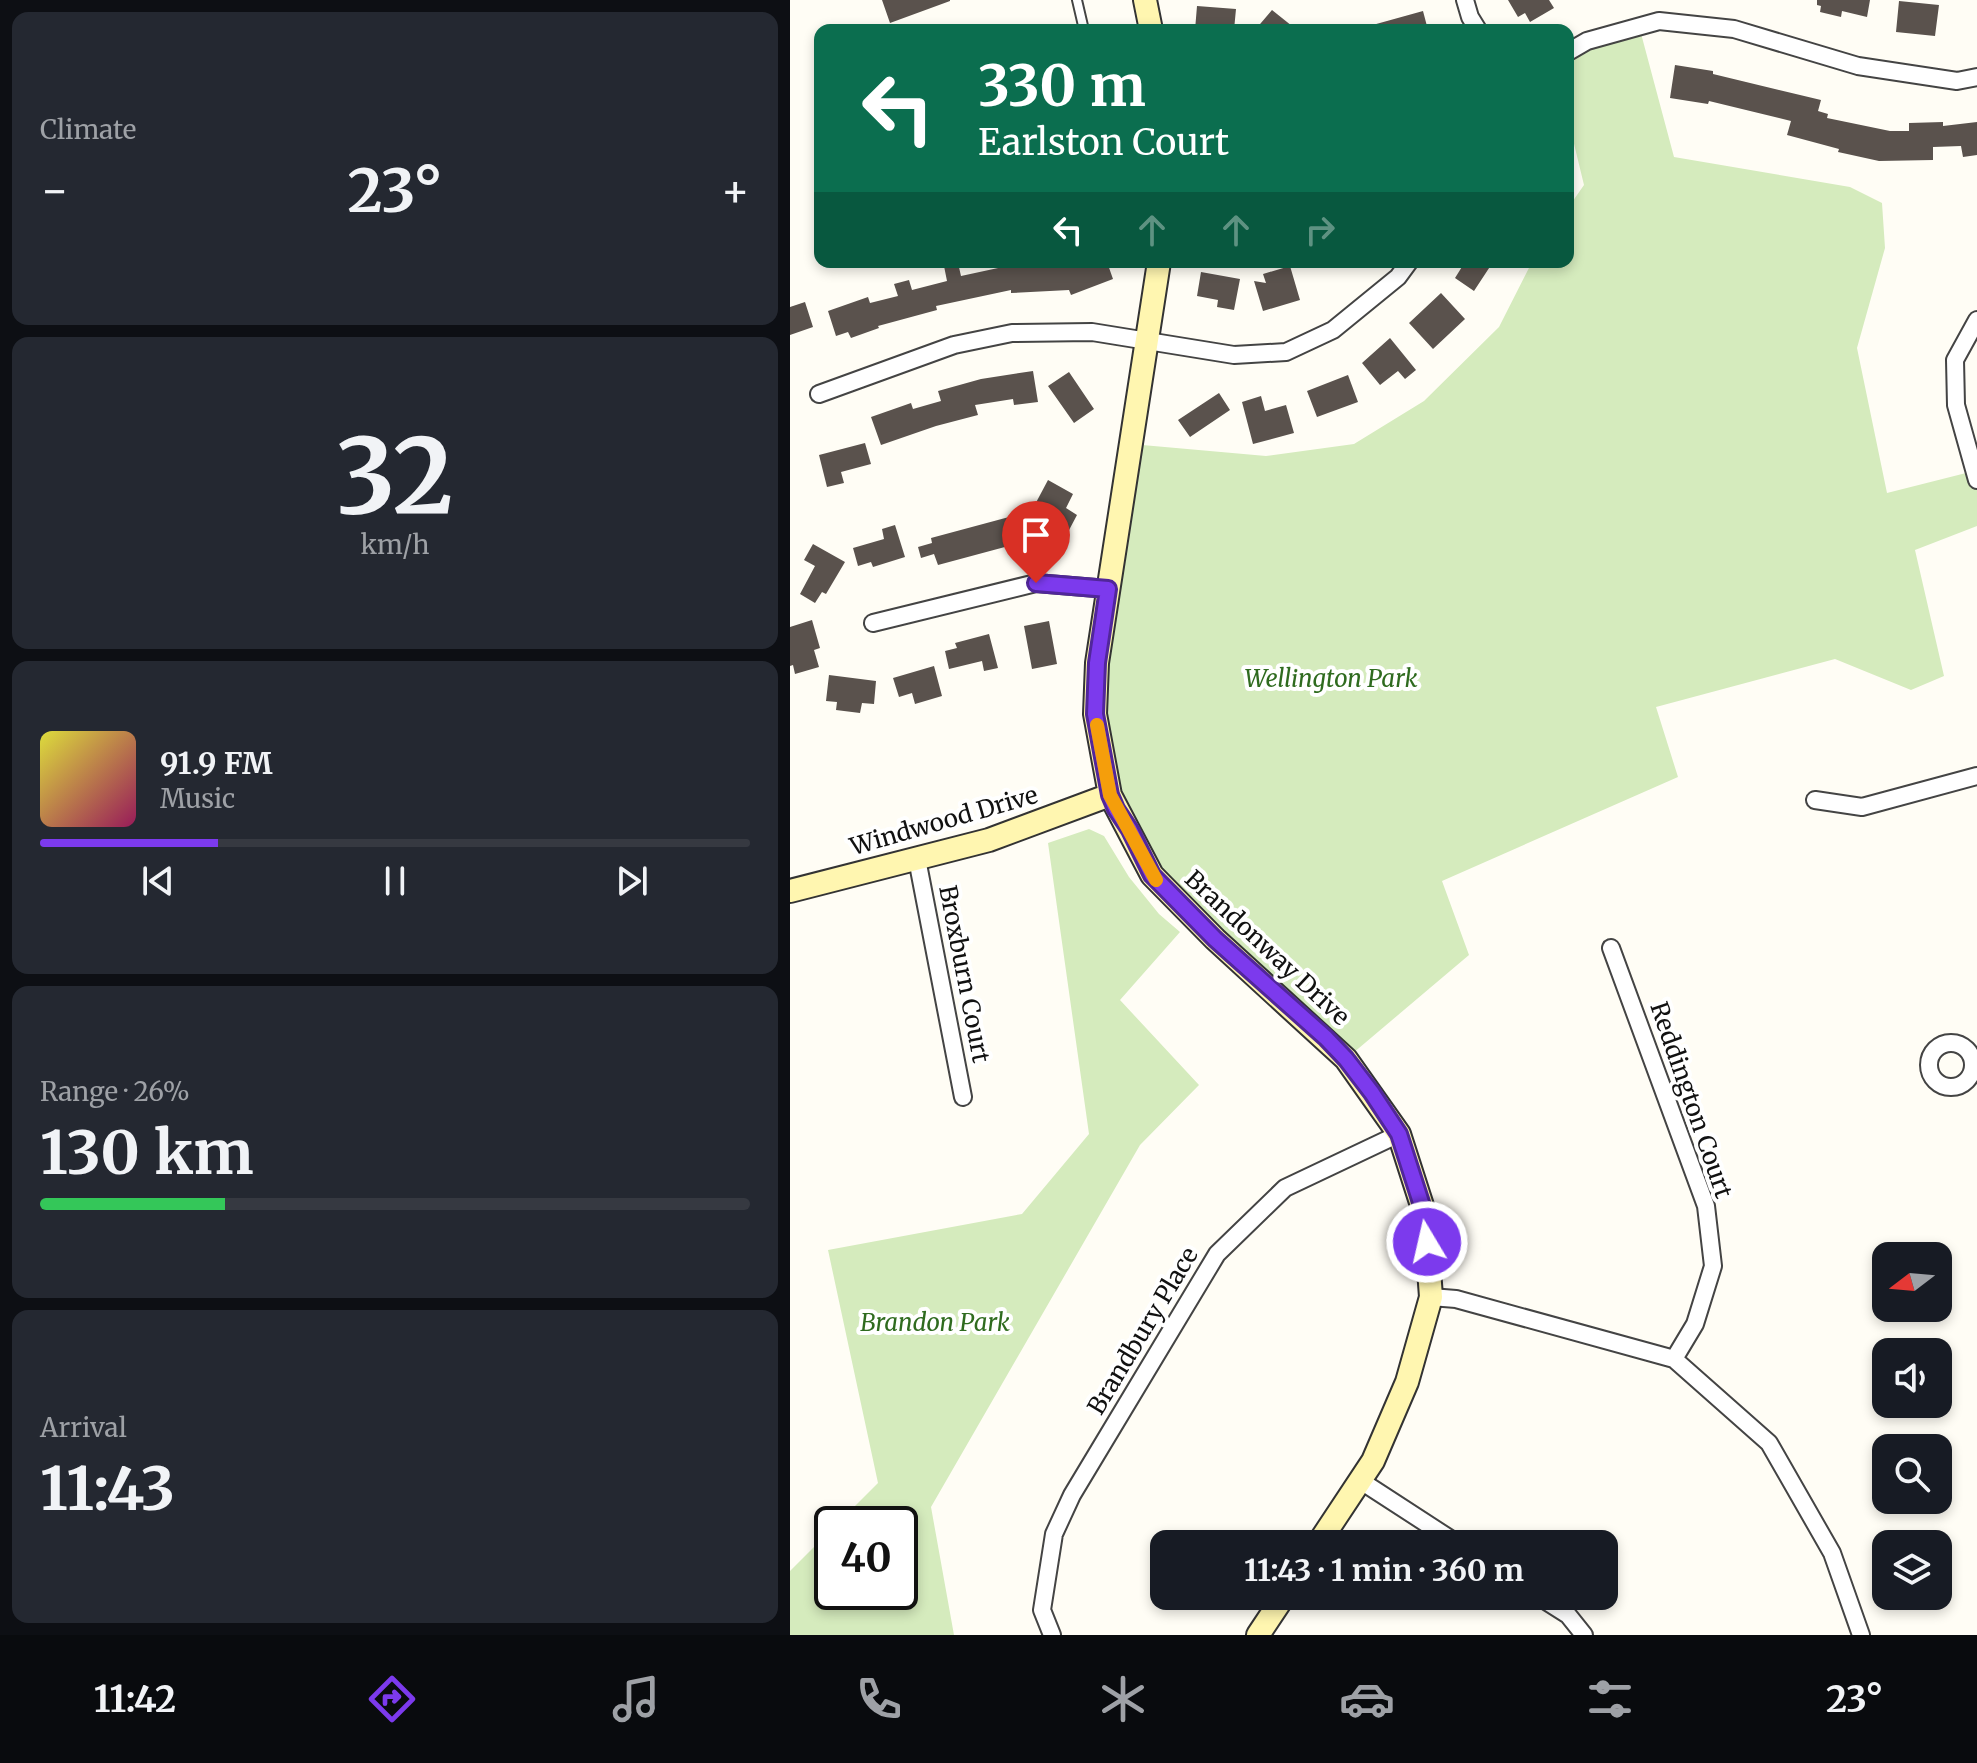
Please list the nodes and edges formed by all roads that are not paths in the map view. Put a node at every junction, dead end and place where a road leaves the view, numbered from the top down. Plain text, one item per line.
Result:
1 (1077, 0) edge
2 (1145, 0) edge
3 (1465, 0) edge
4 (1083, 24) edge
5 (1150, 24) edge
6 (1474, 24) edge
7 (1574, 49) edge
8 (1977, 77) edge
9 (1158, 268) edge
10 (1405, 268) edge
11 (1977, 320) edge
12 (1148, 340) junction
13 (819, 394) dead end
14 (1977, 480) edge
15 (1108, 589) junction
16 (873, 623) dead end
17 (1977, 776) edge
18 (1110, 795) junction
19 (1815, 800) dead end
20 (917, 859) junction
21 (790, 891) edge
22 (1611, 948) dead end
23 (963, 1097) dead end
24 (1399, 1134) junction
25 (1431, 1297) junction
26 (1674, 1359) junction
27 (1361, 1481) junction
28 (1328, 1530) edge
29 (1436, 1530) edge
30 (1275, 1610) edge
31 (1560, 1610) edge
32 (1052, 1635) edge
33 (1258, 1635) edge
34 (1584, 1635) edge
35 (1861, 1635) edge

1 - 4 lane
2 - 5 street
3 - 6 street
7 - 8 street
9 - 12 street, Brandonway Drive
10 - 12 street
11 - 14 street
12 - 13 street
12 - 15 street, Brandonway Drive
15 - 16 street
15 - 18 street, Brandonway Drive
17 - 19 street
18 - 20 street, Windwood Drive
18 - 24 street, Brandonway Drive
20 - 21 street, Windwood Drive
20 - 23 street, Broxburn Court
22 - 26 street, Reddington Court
24 - 25 street, Brandonway Drive
24 - 32 street, Brandbury Place
25 - 26 street
25 - 27 street, Brandonway Drive
26 - 35 street
27 - 28 street, Brandonway Drive
27 - 29 street
30 - 33 street
31 - 34 street

